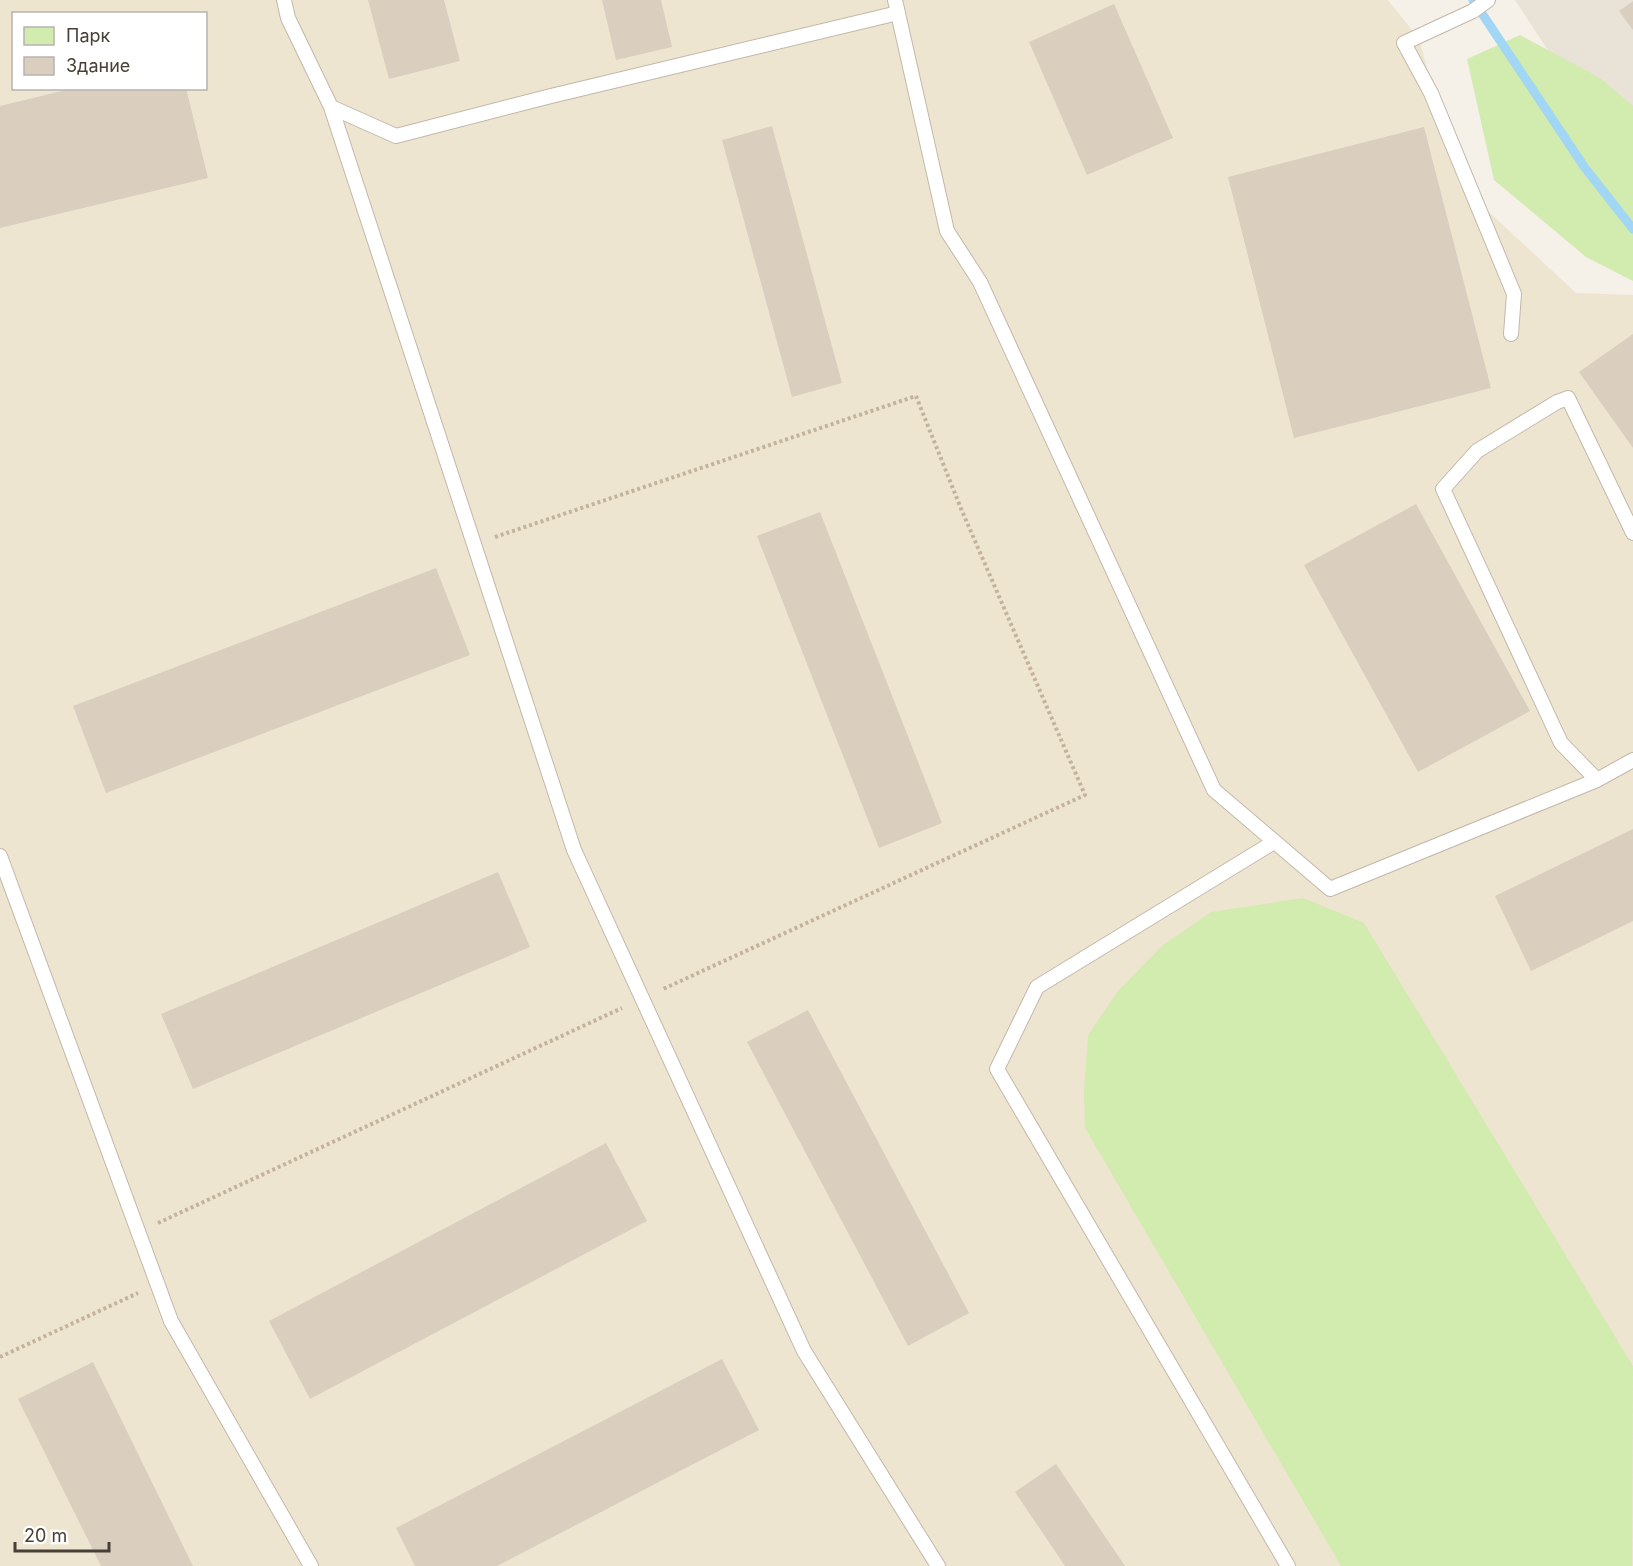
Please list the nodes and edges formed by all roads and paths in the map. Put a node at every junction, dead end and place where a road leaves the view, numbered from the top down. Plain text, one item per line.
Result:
1 (284, 0) edge
2 (1482, 4) edge
3 (897, 7) edge
4 (331, 107) junction
5 (1511, 334) dead end
6 (1633, 532) edge
7 (474, 544) junction
8 (1633, 760) edge
9 (1597, 780) junction
10 (1274, 842) junction
11 (0, 856) edge
12 (642, 999) junction
13 (138, 1233) junction
14 (157, 1284) junction
15 (0, 1357) edge
16 (311, 1566) edge
17 (938, 1566) edge
18 (1288, 1566) edge

1 - 4 lane
2 - 5 lane
3 - 4 lane
3 - 10 lane
4 - 7 lane
6 - 9 lane
7 - 12 lane
7 - 12 path
8 - 9 lane
9 - 10 lane
10 - 18 lane
11 - 13 lane
12 - 13 path
12 - 17 lane
13 - 14 lane
14 - 15 path
14 - 16 lane

